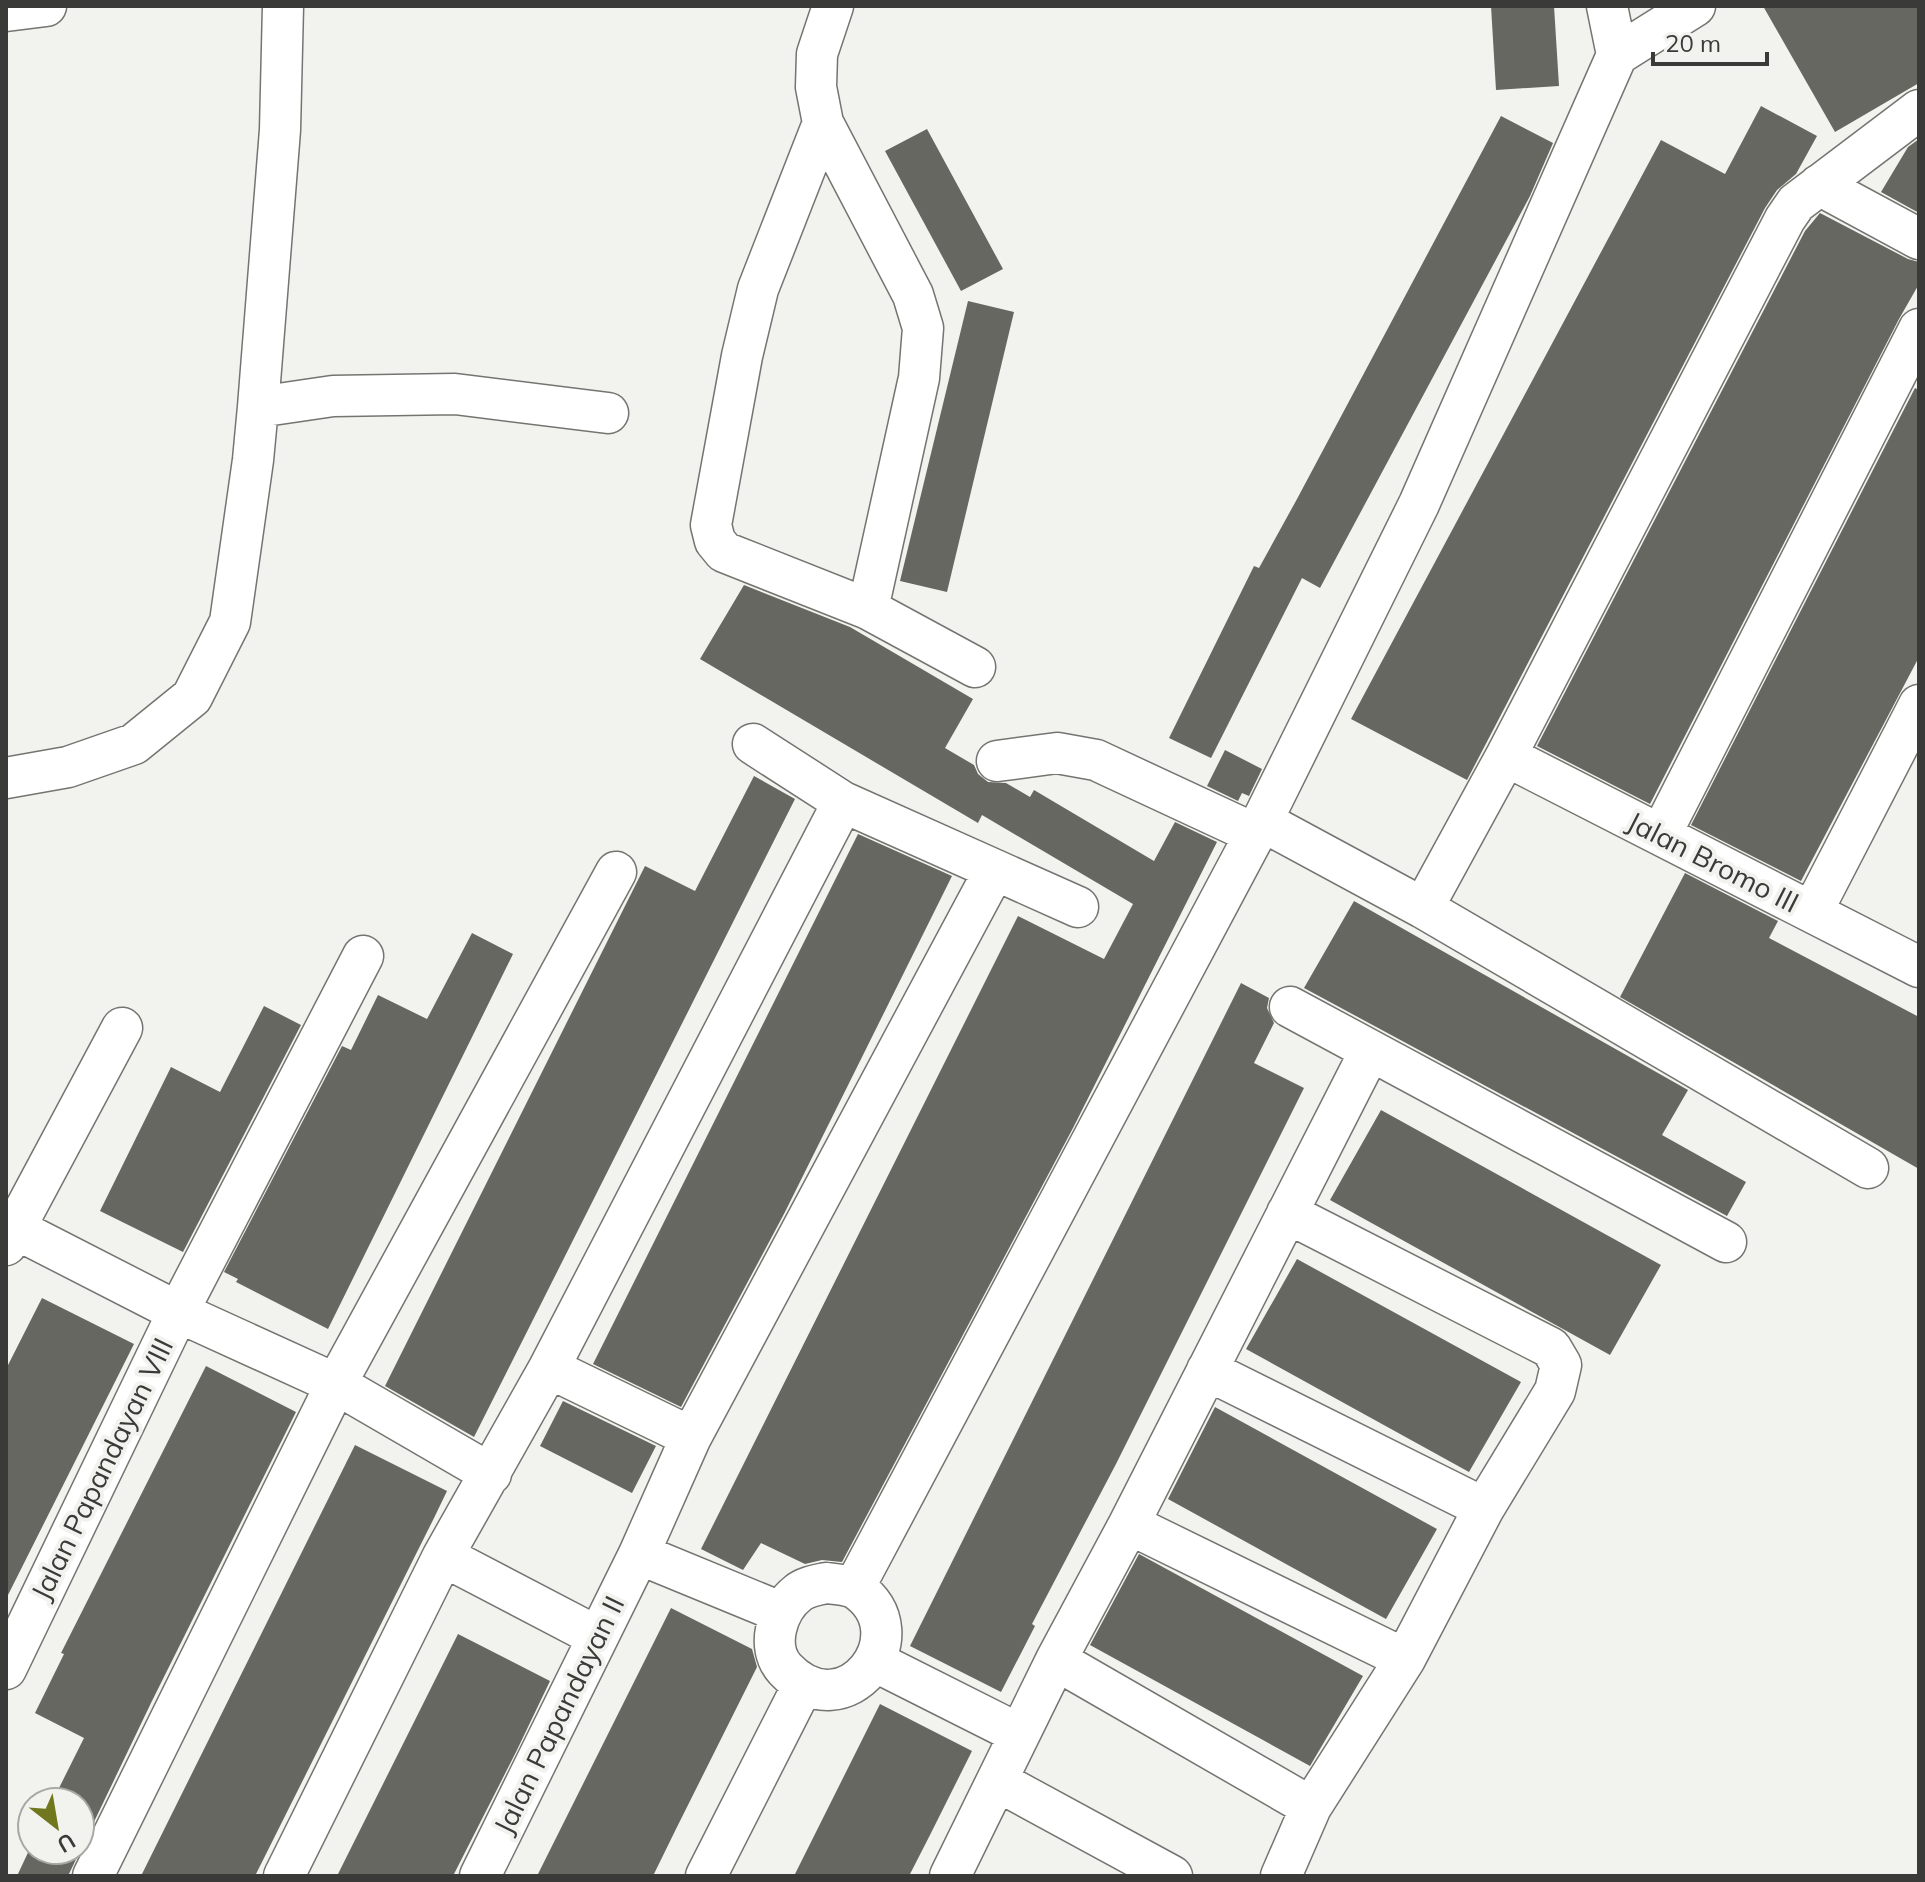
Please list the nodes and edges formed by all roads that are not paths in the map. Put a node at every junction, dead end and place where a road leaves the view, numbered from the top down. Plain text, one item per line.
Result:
1 (46, 6) edge
2 (283, 6) edge
3 (833, 6) edge
4 (1607, 6) edge
5 (1695, 6) edge
6 (6, 11) edge
7 (1617, 55) junction
8 (1919, 110) edge
9 (823, 123) junction
10 (1819, 185) junction
11 (1919, 239) edge
12 (1919, 329) edge
13 (258, 407) junction
14 (608, 413) dead end
15 (868, 609) junction
16 (975, 667) dead end
17 (1919, 705) edge
18 (753, 744) dead end
19 (1506, 756) junction
20 (997, 761) dead end
21 (6, 778) edge
22 (843, 802) junction
23 (1258, 828) junction
24 (1661, 834) junction
25 (994, 871) junction
26 (616, 872) dead end
27 (1078, 907) dead end
28 (1423, 908) junction
29 (1812, 912) junction
30 (363, 956) dead end
31 (1919, 967) edge
32 (1290, 1007) dead end
33 (122, 1028) dead end
34 (1370, 1051) junction
35 (1868, 1168) dead end
36 (1287, 1213) junction
37 (10, 1237) edge
38 (1726, 1242) dead end
39 (178, 1312) junction
40 (549, 1368) junction
41 (1207, 1370) junction
42 (336, 1384) junction
43 (691, 1437) junction
44 (491, 1474) junction
45 (1484, 1508) junction
46 (1129, 1524) junction
47 (639, 1554) junction
48 (443, 1556) junction
49 (854, 1588) junction
50 (780, 1612) junction
51 (596, 1636) junction
52 (1405, 1659) junction
53 (1056, 1660) junction
54 (876, 1662) junction
55 (6, 1669) edge
56 (803, 1685) junction
57 (1019, 1734) junction
58 (999, 1782) junction
59 (1311, 1807) junction
60 (1123, 1865) edge
61 (93, 1876) edge
62 (284, 1876) edge
63 (480, 1876) edge
64 (706, 1876) edge
65 (950, 1876) edge
66 (1172, 1876) edge
67 (1281, 1876) edge

1 - 6 street
2 - 13 street
3 - 9 street
4 - 7 street
5 - 7 street
7 - 23 street
8 - 10 street
9 - 15 street
9 - 15 street
10 - 11 street
10 - 19 street
12 - 24 street
13 - 14 street
13 - 21 street
15 - 16 street
17 - 29 street
18 - 22 street
19 - 24 street, Jalan Bromo III
19 - 28 street
20 - 23 street
22 - 25 street
22 - 40 street
23 - 28 street
23 - 49 street
24 - 29 street, Jalan Bromo III
25 - 27 street
25 - 43 street, Jalan Papandayan II
26 - 42 street
28 - 35 street
29 - 31 street, Jalan Bromo III
30 - 39 street, Jalan Papandayan VIII
32 - 34 street
33 - 37 street
34 - 36 street
34 - 38 street
36 - 41 street
36 - 45 street
37 - 39 street
39 - 42 street
39 - 55 street, Jalan Papandayan VIII
40 - 43 street
40 - 44 street
41 - 45 street
41 - 46 street
42 - 44 street
42 - 61 street
43 - 47 street, Jalan Papandayan II
44 - 48 street
45 - 52 street
46 - 52 street
46 - 53 street
47 - 50 street
47 - 51 street, Jalan Papandayan II
48 - 51 street
48 - 62 street
49 - 50 street
49 - 54 street
50 - 56 street
51 - 63 street, Jalan Papandayan II
52 - 59 street
53 - 57 street
53 - 59 street
54 - 56 street
54 - 57 street
56 - 64 street
57 - 58 street
58 - 60 street
58 - 65 street
59 - 67 street
60 - 66 street

